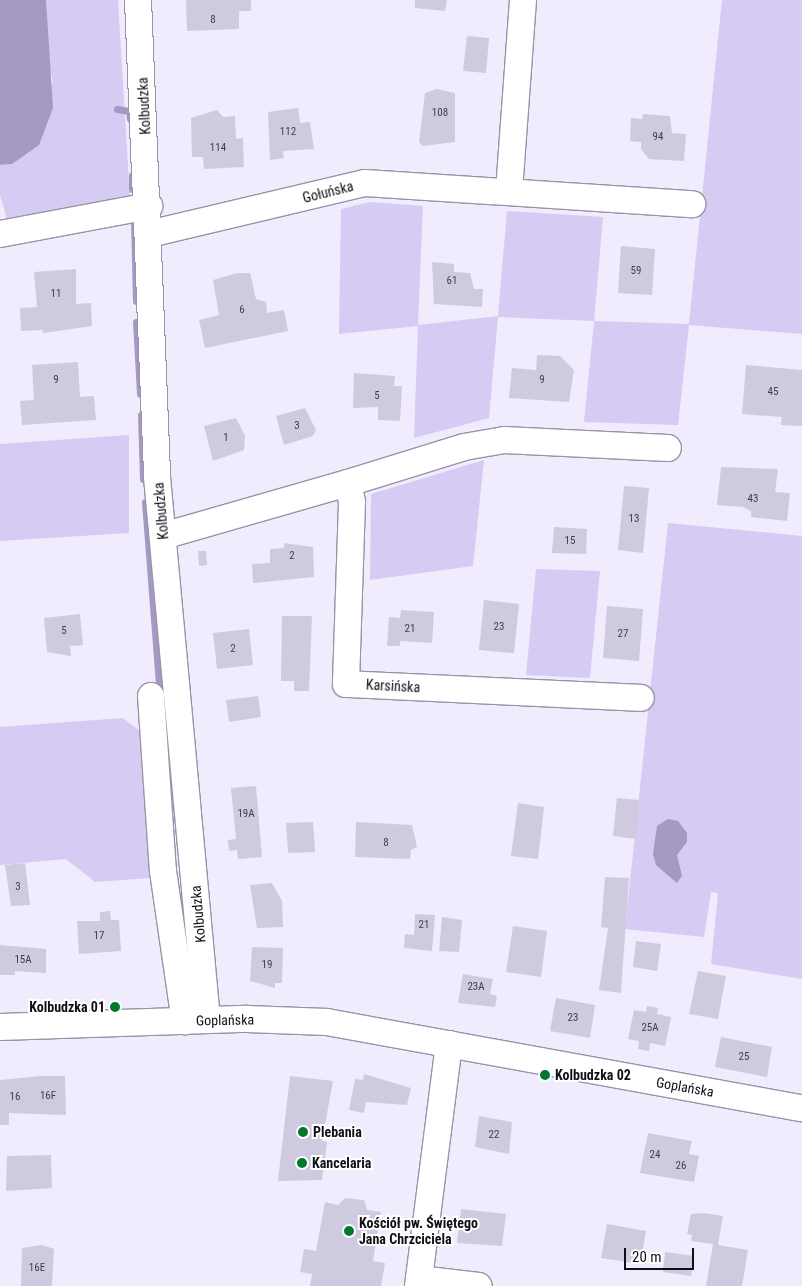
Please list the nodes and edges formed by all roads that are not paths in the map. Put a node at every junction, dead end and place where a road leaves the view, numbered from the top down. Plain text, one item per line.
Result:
1 (138, 0) edge
2 (523, 0) edge
3 (509, 191) junction
4 (692, 204) dead end
5 (150, 206) junction
6 (0, 234) edge
7 (149, 234) junction
8 (668, 448) dead end
9 (348, 483) junction
10 (163, 536) junction
11 (150, 696) dead end
12 (641, 698) dead end
13 (196, 1020) junction
14 (0, 1027) edge
15 (449, 1044) junction
16 (802, 1108) edge
17 (418, 1282) edge
18 (480, 1286) edge

1 - 5 street, Kolbudzka
2 - 3 street
3 - 4 street, Gołuńska
3 - 7 street, Gołuńska
5 - 6 street
5 - 7 street, Kolbudzka
7 - 10 street, Kolbudzka
8 - 9 street
9 - 10 street
9 - 12 street, Karsińska
10 - 13 street, Kolbudzka
11 - 13 street, Kolbudzka
13 - 14 street, Goplańska
13 - 15 street, Goplańska
15 - 16 street, Goplańska
15 - 17 street
17 - 18 street

